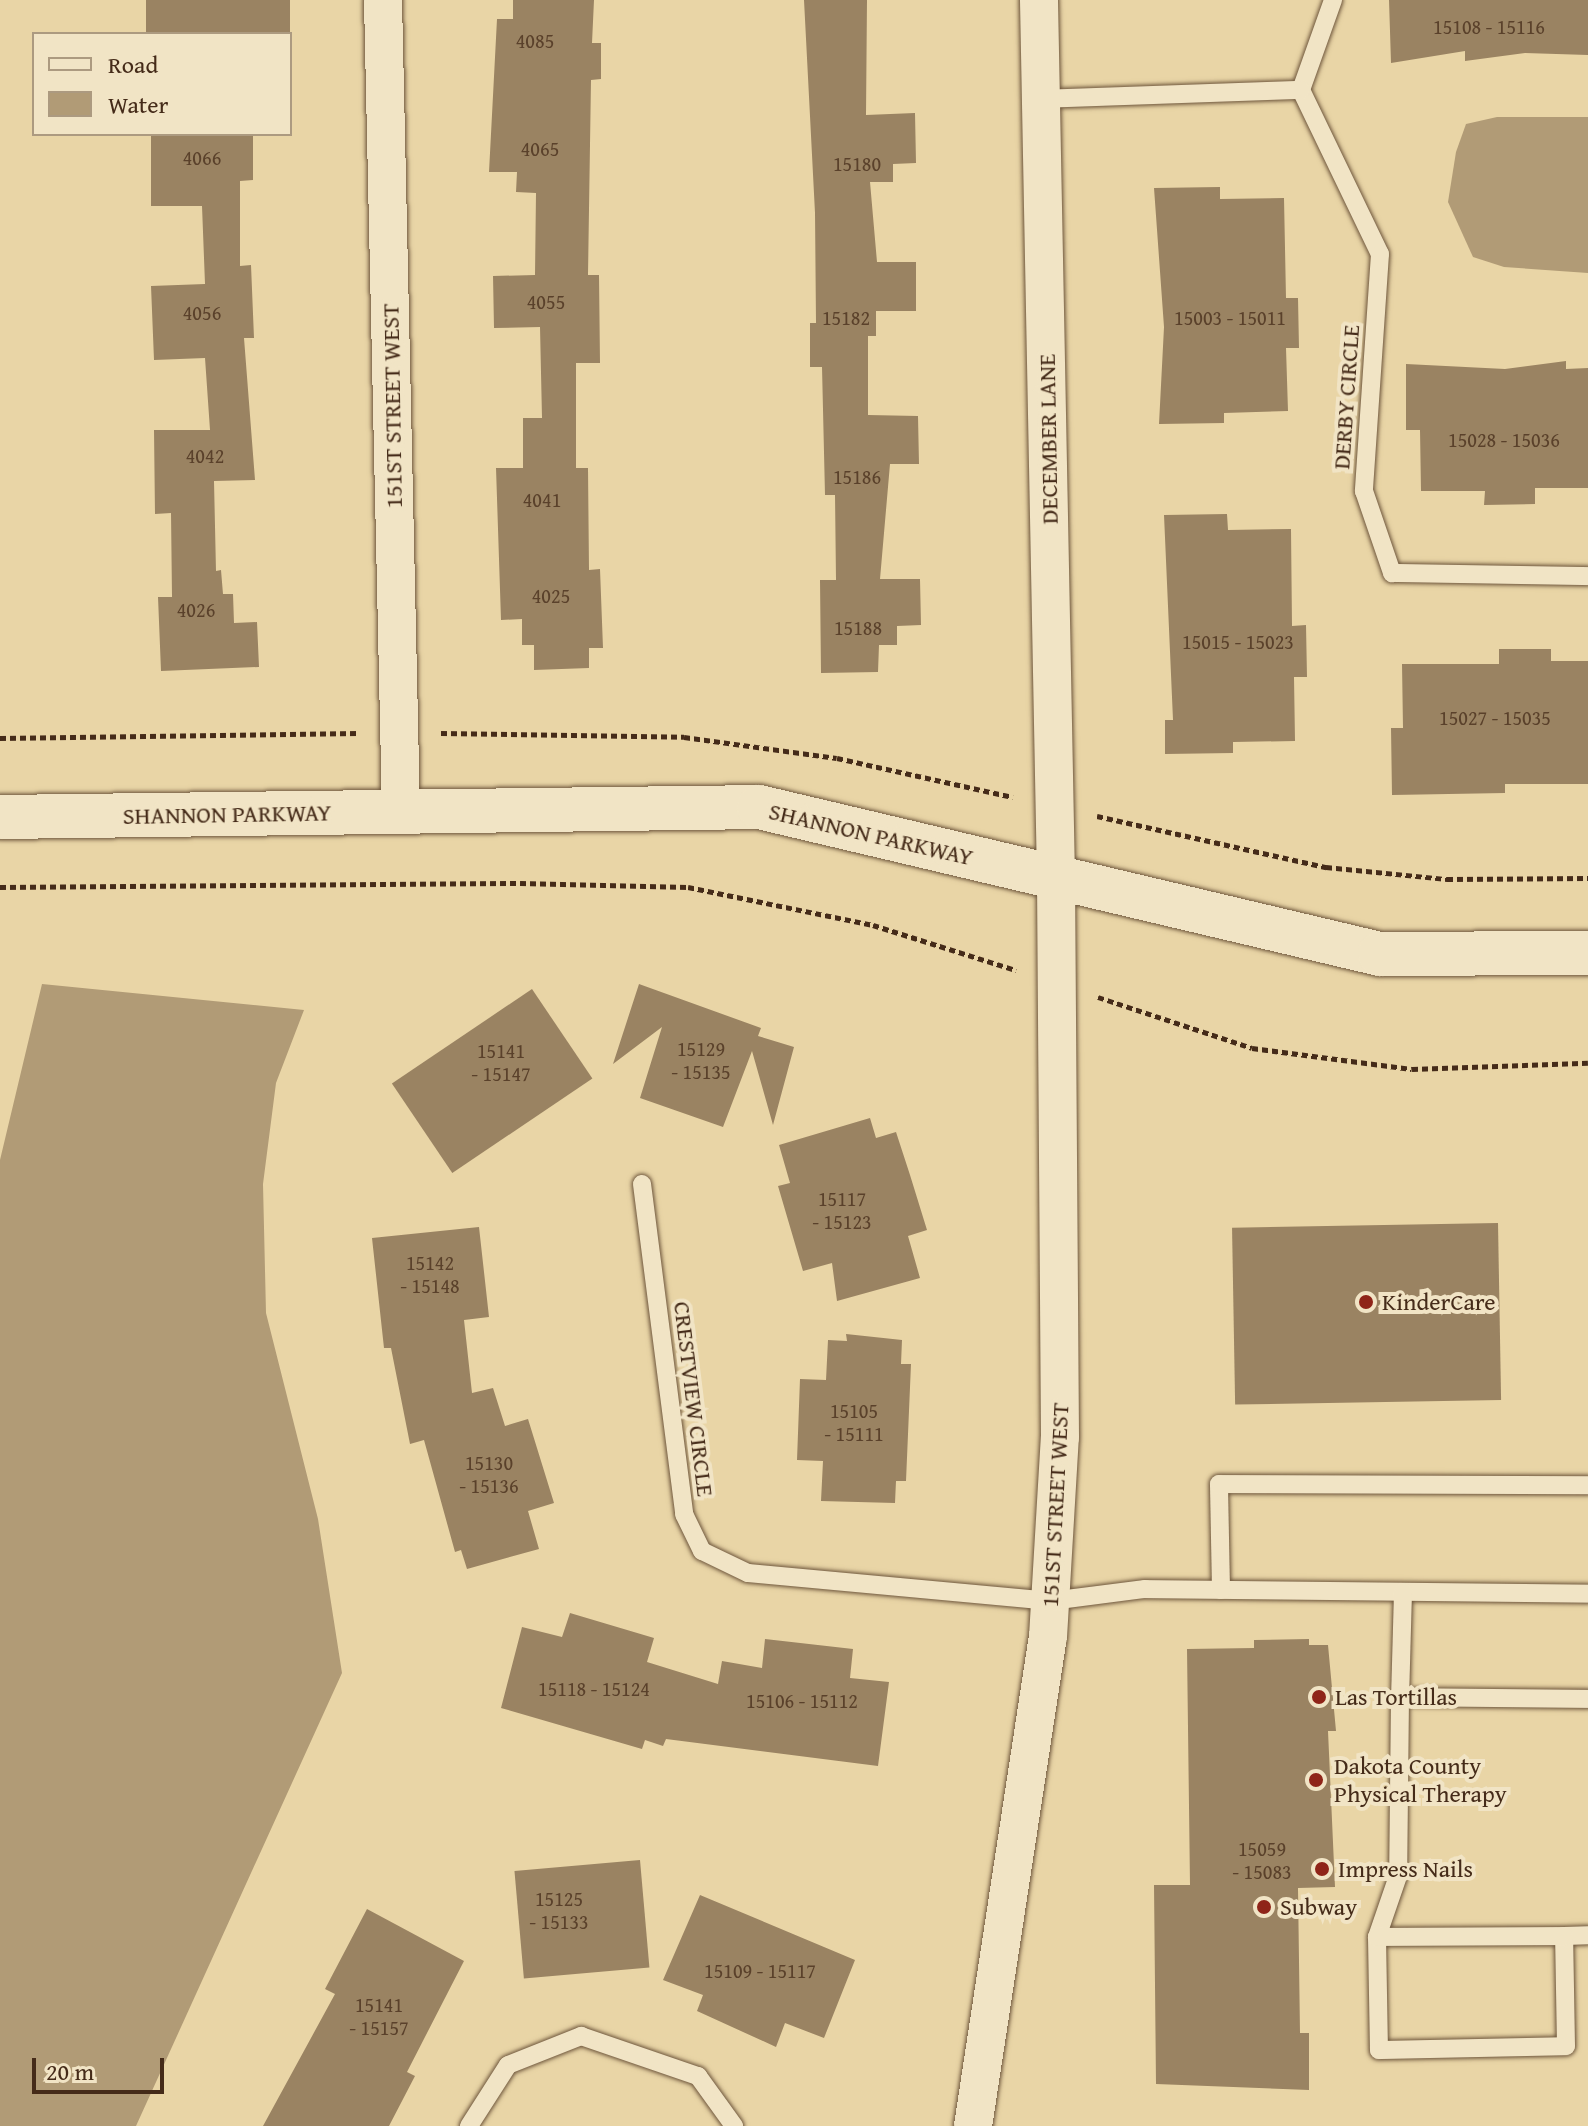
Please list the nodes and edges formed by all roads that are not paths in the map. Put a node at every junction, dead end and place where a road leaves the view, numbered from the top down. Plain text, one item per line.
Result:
1 (383, 0) edge
2 (1039, 0) edge
3 (1333, 0) edge
4 (1301, 90) junction
5 (1041, 99) junction
6 (1588, 576) edge
7 (401, 812) junction
8 (0, 817) edge
9 (1056, 878) junction
10 (1588, 953) edge
11 (642, 1184) dead end
12 (1588, 1485) edge
13 (1221, 1590) junction
14 (1403, 1592) junction
15 (1588, 1594) edge
16 (1051, 1601) junction
17 (1400, 1697) junction
18 (1588, 1699) edge
19 (1588, 1935) edge
20 (1564, 1936) junction
21 (1377, 1937) junction
22 (469, 2126) edge
23 (734, 2126) edge
24 (973, 2126) edge

1 - 7 street, 151ST STREET WEST
2 - 5 street, DECEMBER LANE
3 - 4 lane
4 - 5 lane
4 - 6 lane, DERBY CIRCLE
5 - 9 street, DECEMBER LANE
7 - 8 street, SHANNON PARKWAY
7 - 9 street, SHANNON PARKWAY
9 - 10 street, SHANNON PARKWAY
9 - 16 street, 151ST STREET WEST
11 - 16 lane, CRESTVIEW CIRCLE
12 - 13 lane
13 - 14 lane, CRESTVIEW CIRCLE
13 - 16 lane, CRESTVIEW CIRCLE
14 - 15 lane, CRESTVIEW CIRCLE
14 - 17 lane
16 - 24 street, 151ST STREET WEST
17 - 18 lane
17 - 21 lane
19 - 20 lane
20 - 21 lane
20 - 21 lane
22 - 23 lane

